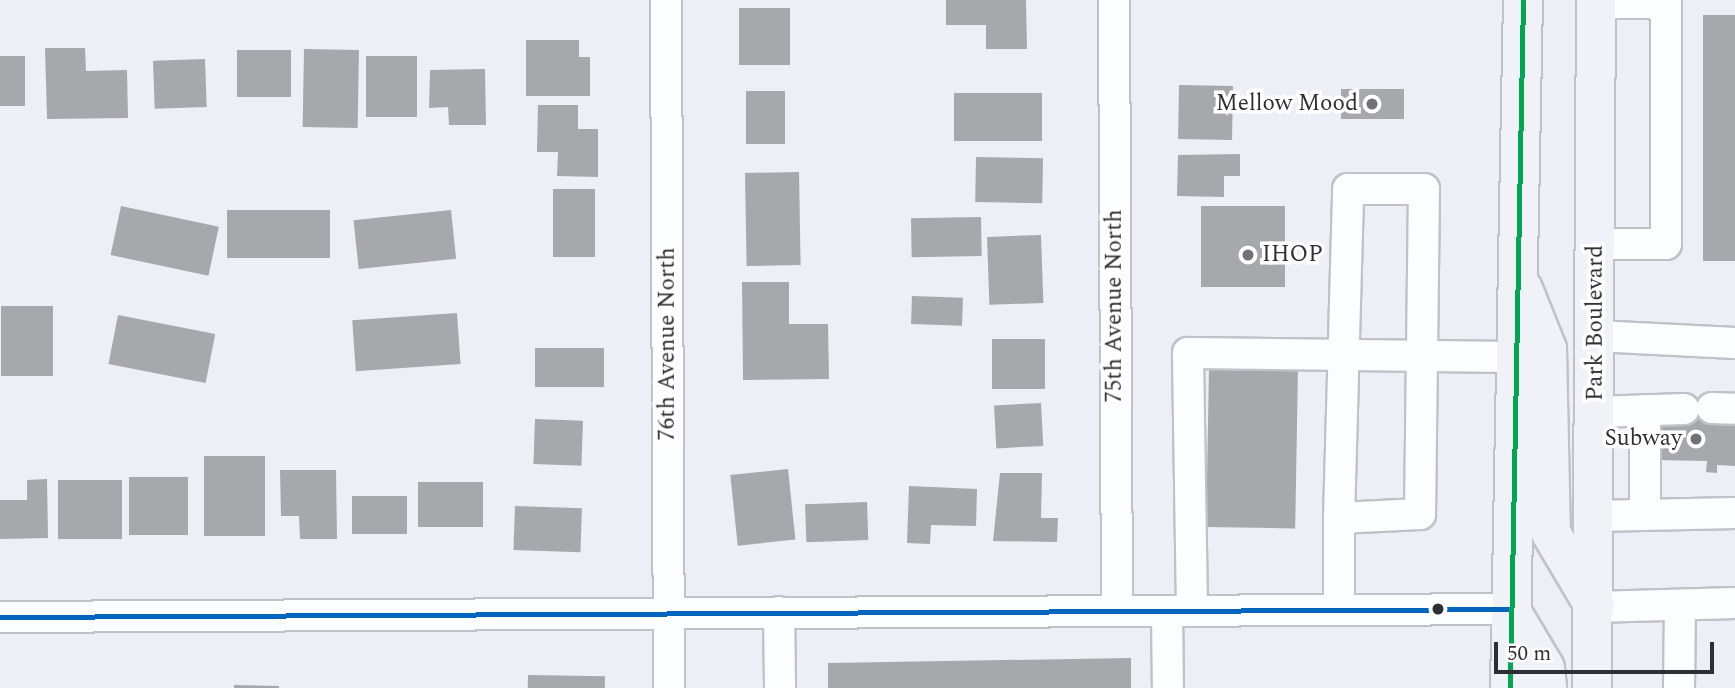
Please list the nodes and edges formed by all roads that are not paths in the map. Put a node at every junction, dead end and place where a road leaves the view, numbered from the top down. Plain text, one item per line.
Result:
1 (666, 0) edge
2 (1114, 0) edge
3 (1523, 0) edge
4 (1595, 1) edge
5 (1666, 2) edge
6 (1595, 244) junction
7 (1517, 275) junction
8 (1595, 336) junction
9 (1735, 343) edge
10 (1344, 355) junction
11 (1422, 357) junction
12 (1516, 357) junction
13 (1710, 409) edge
14 (1645, 410) junction
15 (1595, 412) junction
16 (1735, 513) edge
17 (1645, 514) junction
18 (1595, 516) junction
19 (1339, 518) junction
20 (1735, 603) edge
21 (1680, 605) junction
22 (1595, 607) junction
23 (1339, 609) junction
24 (1510, 609) junction
25 (1180, 610) junction
26 (1117, 611) junction
27 (779, 612) junction
28 (669, 613) junction
29 (0, 617) edge
30 (669, 688) edge
31 (780, 688) edge
32 (1168, 688) edge
33 (1510, 688) edge
34 (1547, 688) edge
35 (1592, 688) edge
36 (1679, 688) edge

1 - 28 street, 76th Avenue North
2 - 26 street, 75th Avenue North
3 - 7 main road
4 - 5 street
4 - 6 main road, Park Boulevard
5 - 6 street
6 - 8 main road, Park Boulevard
7 - 12 main road
7 - 22 main road
8 - 9 street
8 - 15 main road, Park Boulevard
10 - 11 street
10 - 11 street
10 - 19 street
10 - 25 street
11 - 12 street
11 - 19 street
12 - 24 main road
13 - 14 street
14 - 15 street
14 - 17 street
15 - 18 main road, Park Boulevard
16 - 17 street
17 - 18 street
18 - 22 main road, Park Boulevard
19 - 23 street
20 - 21 street
21 - 22 street
21 - 36 street
22 - 35 main road, Park Boulevard
23 - 24 street
23 - 25 street
24 - 33 main road
24 - 34 main road
25 - 26 street
25 - 32 street
26 - 27 street
27 - 28 street
27 - 31 street
28 - 29 street
28 - 30 street, 76th Avenue North

